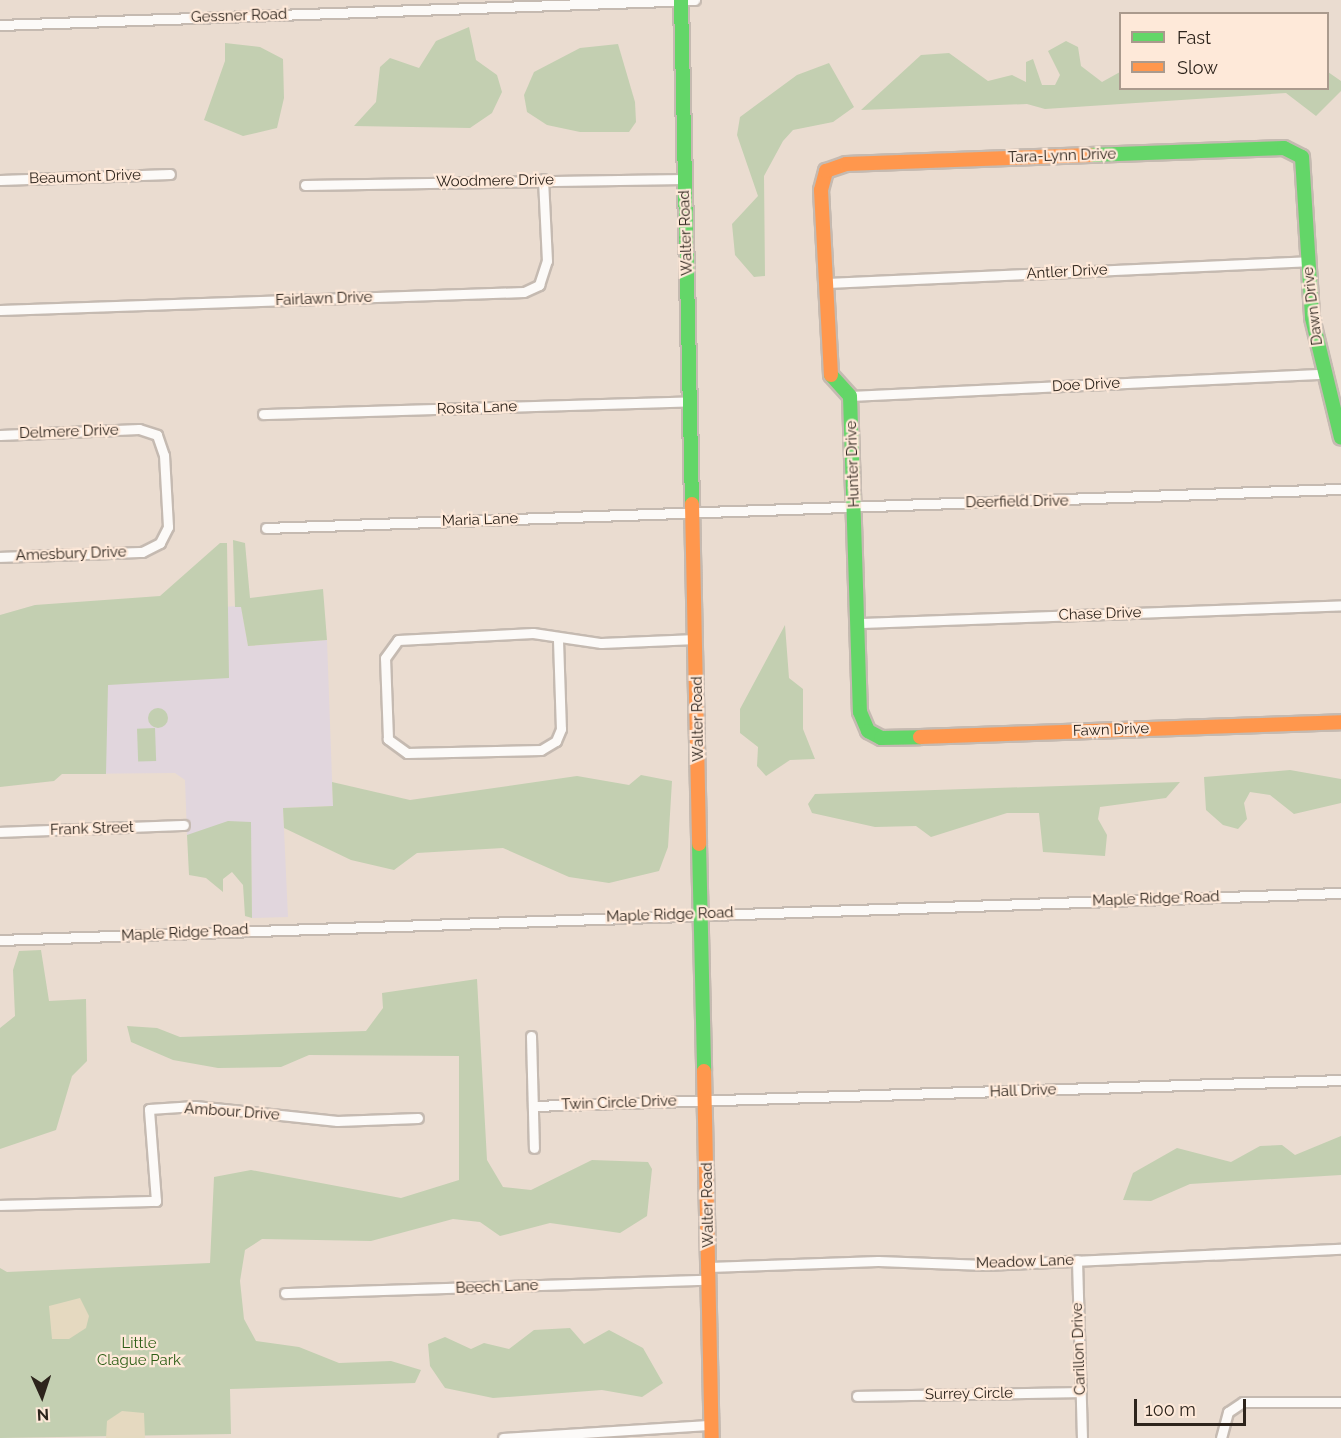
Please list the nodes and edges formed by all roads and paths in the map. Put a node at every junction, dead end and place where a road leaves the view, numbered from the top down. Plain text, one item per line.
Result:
1 (681, 0) edge
2 (694, 0) edge
3 (422, 5) edge
4 (0, 25) edge
5 (1306, 171) joint
6 (170, 174) dead end
7 (543, 179) junction
8 (684, 179) junction
9 (0, 180) edge
10 (305, 185) dead end
11 (1308, 261) junction
12 (826, 283) junction
13 (0, 310) edge
14 (1323, 374) junction
15 (850, 396) junction
16 (690, 401) junction
17 (263, 414) dead end
18 (0, 435) edge
19 (1341, 438) edge
20 (1341, 489) edge
21 (854, 505) junction
22 (693, 513) junction
23 (266, 528) dead end
24 (142, 552) joint
25 (0, 557) edge
26 (1341, 605) edge
27 (860, 623) junction
28 (696, 639) junction
29 (558, 640) junction
30 (1341, 722) edge
31 (881, 738) joint
32 (184, 825) dead end
33 (0, 832) edge
34 (1341, 893) edge
35 (702, 914) junction
36 (0, 940) edge
37 (531, 1036) dead end
38 (1341, 1080) edge
39 (706, 1102) junction
40 (533, 1106) junction
41 (418, 1118) dead end
42 (534, 1148) dead end
43 (0, 1205) edge
44 (1341, 1249) edge
45 (1077, 1260) junction
46 (709, 1274) junction
47 (285, 1293) dead end
48 (1080, 1392) junction
49 (857, 1396) dead end
50 (1341, 1402) edge
51 (712, 1432) edge
52 (503, 1438) edge
53 (1082, 1438) edge
54 (1221, 1438) edge

1 - 2 street, Gessner Road
1 - 3 street, Gessner Road
1 - 8 street, Walter Road
3 - 4 street, Gessner Road
5 - 11 street, Dawn Drive
5 - 12 street, Tara-Lynn Drive
6 - 9 street, Beaumont Drive
7 - 8 street, Woodmere Drive
7 - 10 street, Woodmere Drive
7 - 13 street, Fairlawn Drive
8 - 16 street, Walter Road
11 - 12 street, Antler Drive
11 - 14 street, Dawn Drive
12 - 15 street
14 - 15 street, Doe Drive
14 - 19 street, Dawn Drive
15 - 21 street, Hunter Drive
16 - 17 street, Rosita Lane
16 - 22 street, Walter Road
18 - 24 street, Delmere Drive
20 - 21 street, Deerfield Drive
21 - 22 street, Deerfield Drive
21 - 27 street, Hunter Drive
22 - 23 street, Maria Lane
22 - 28 street, Walter Road
24 - 25 street, Amesbury Drive
26 - 27 street, Chase Drive
27 - 31 street, Hunter Drive
28 - 29 street
28 - 35 street, Walter Road
29 - 29 street
30 - 31 street, Fawn Drive
32 - 33 street, Frank Street
34 - 35 street, Maple Ridge Road
35 - 36 street, Maple Ridge Road
35 - 39 street, Walter Road
37 - 40 street
38 - 39 street, Hall Drive
39 - 40 street, Twin Circle Drive
39 - 46 street, Walter Road
40 - 42 street
41 - 43 street, Ambour Drive
44 - 45 street, Meadow Lane
45 - 46 street, Meadow Lane
45 - 48 street, Carillon Drive
46 - 47 street, Beech Lane
46 - 51 street, Walter Road
48 - 49 street, Surrey Circle
48 - 53 street, Carillon Drive
50 - 54 street
51 - 52 street

